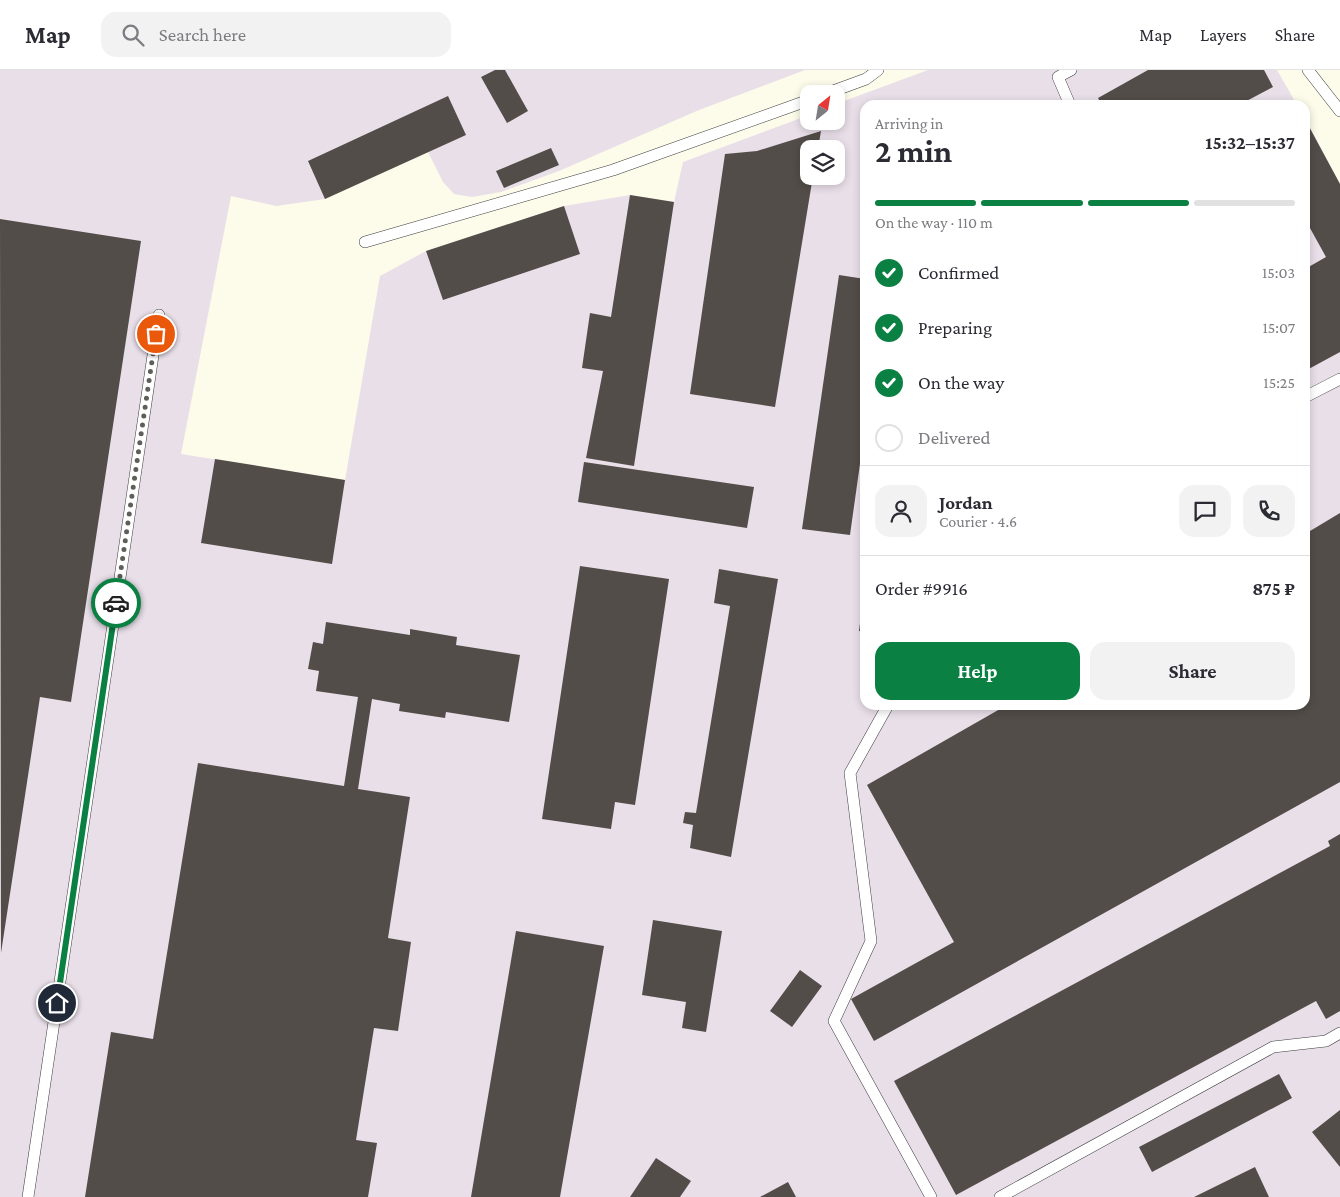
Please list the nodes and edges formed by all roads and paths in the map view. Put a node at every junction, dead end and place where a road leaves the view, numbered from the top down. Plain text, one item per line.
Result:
1 (878, 70) edge
2 (1071, 70) edge
3 (1308, 70) edge
4 (845, 87) edge
5 (1068, 100) edge
6 (800, 103) edge
7 (1340, 111) edge
8 (365, 242) dead end
9 (159, 315) dead end
10 (1340, 379) edge
11 (1310, 394) edge
12 (885, 710) edge
13 (1340, 1033) edge
14 (28, 1197) edge
15 (931, 1197) edge
16 (1000, 1197) edge

1 - 4 lane
2 - 5 lane
3 - 7 lane
6 - 8 lane
9 - 14 lane
10 - 11 lane
12 - 15 lane
13 - 16 lane

